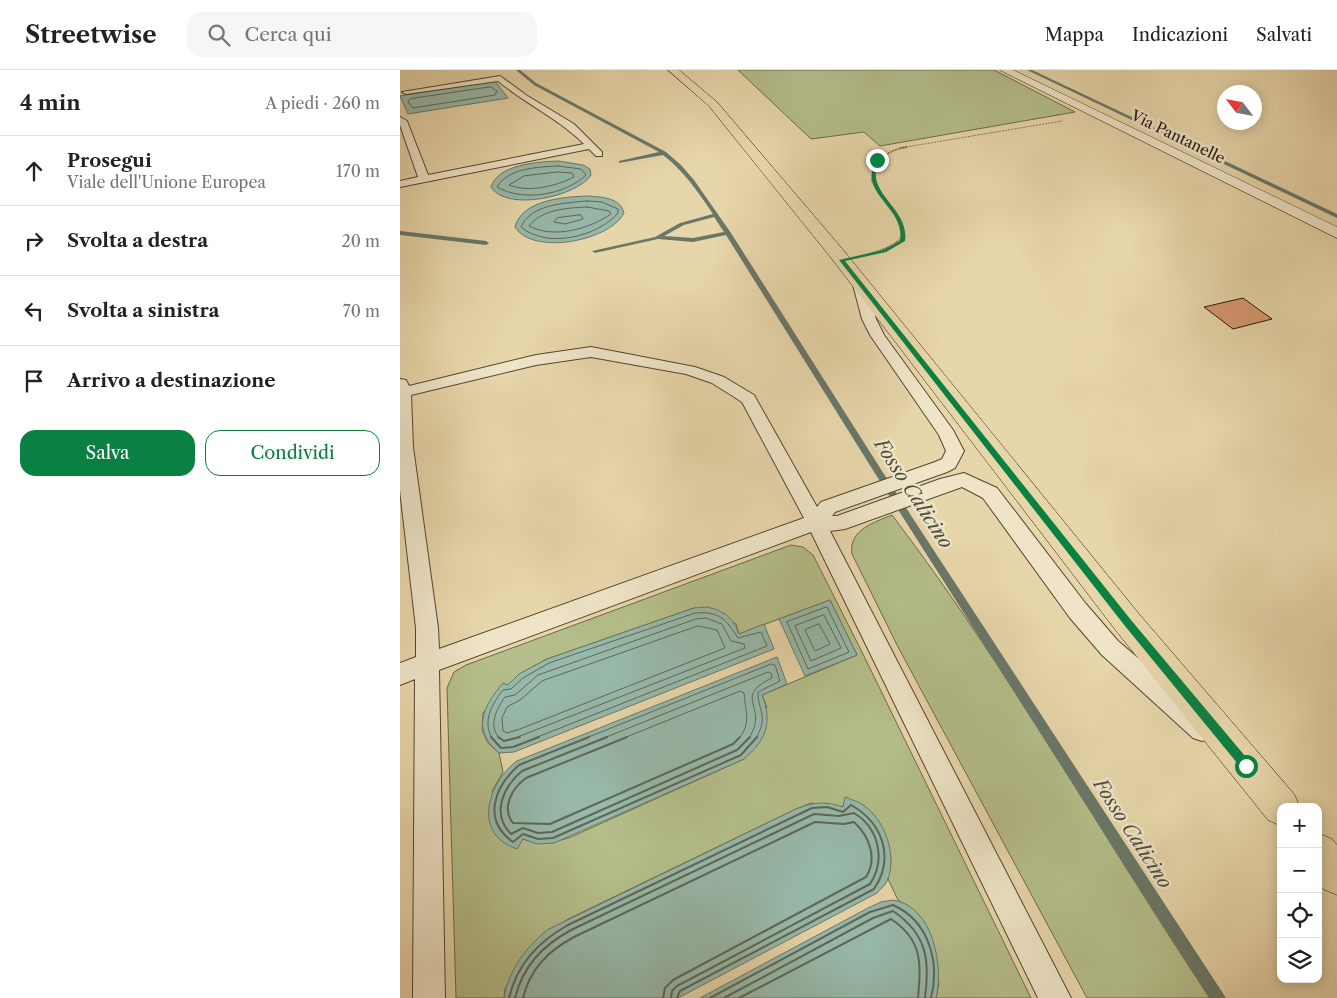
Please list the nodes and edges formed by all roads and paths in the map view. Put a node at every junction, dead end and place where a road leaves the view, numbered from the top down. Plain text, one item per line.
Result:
1 (673, 70) edge
2 (1005, 70) edge
3 (406, 92) dead end
4 (1095, 115) junction
5 (400, 120) edge
6 (404, 135) edge
7 (424, 180) junction
8 (400, 184) edge
9 (1337, 232) edge
10 (842, 260) junction
11 (859, 281) junction
12 (401, 388) edge
13 (941, 477) junction
14 (816, 522) junction
15 (427, 664) junction
16 (400, 674) edge
17 (1246, 766) junction
18 (1278, 803) edge
19 (1322, 858) edge
20 (1337, 875) edge
21 (429, 998) edge
22 (1055, 998) edge

1 - 10 main road
2 - 4 street, Via Pantanelle
3 - 7 lane
4 - 9 street, Via Pantanelle
4 - 10 path
5 - 6 lane
6 - 7 lane
7 - 8 lane
10 - 11 main road
11 - 13 lane
11 - 17 main road
12 - 14 lane
12 - 15 lane
13 - 14 lane
13 - 17 lane
14 - 15 lane
14 - 22 lane
15 - 16 lane
15 - 21 lane
17 - 18 main road
19 - 20 main road

